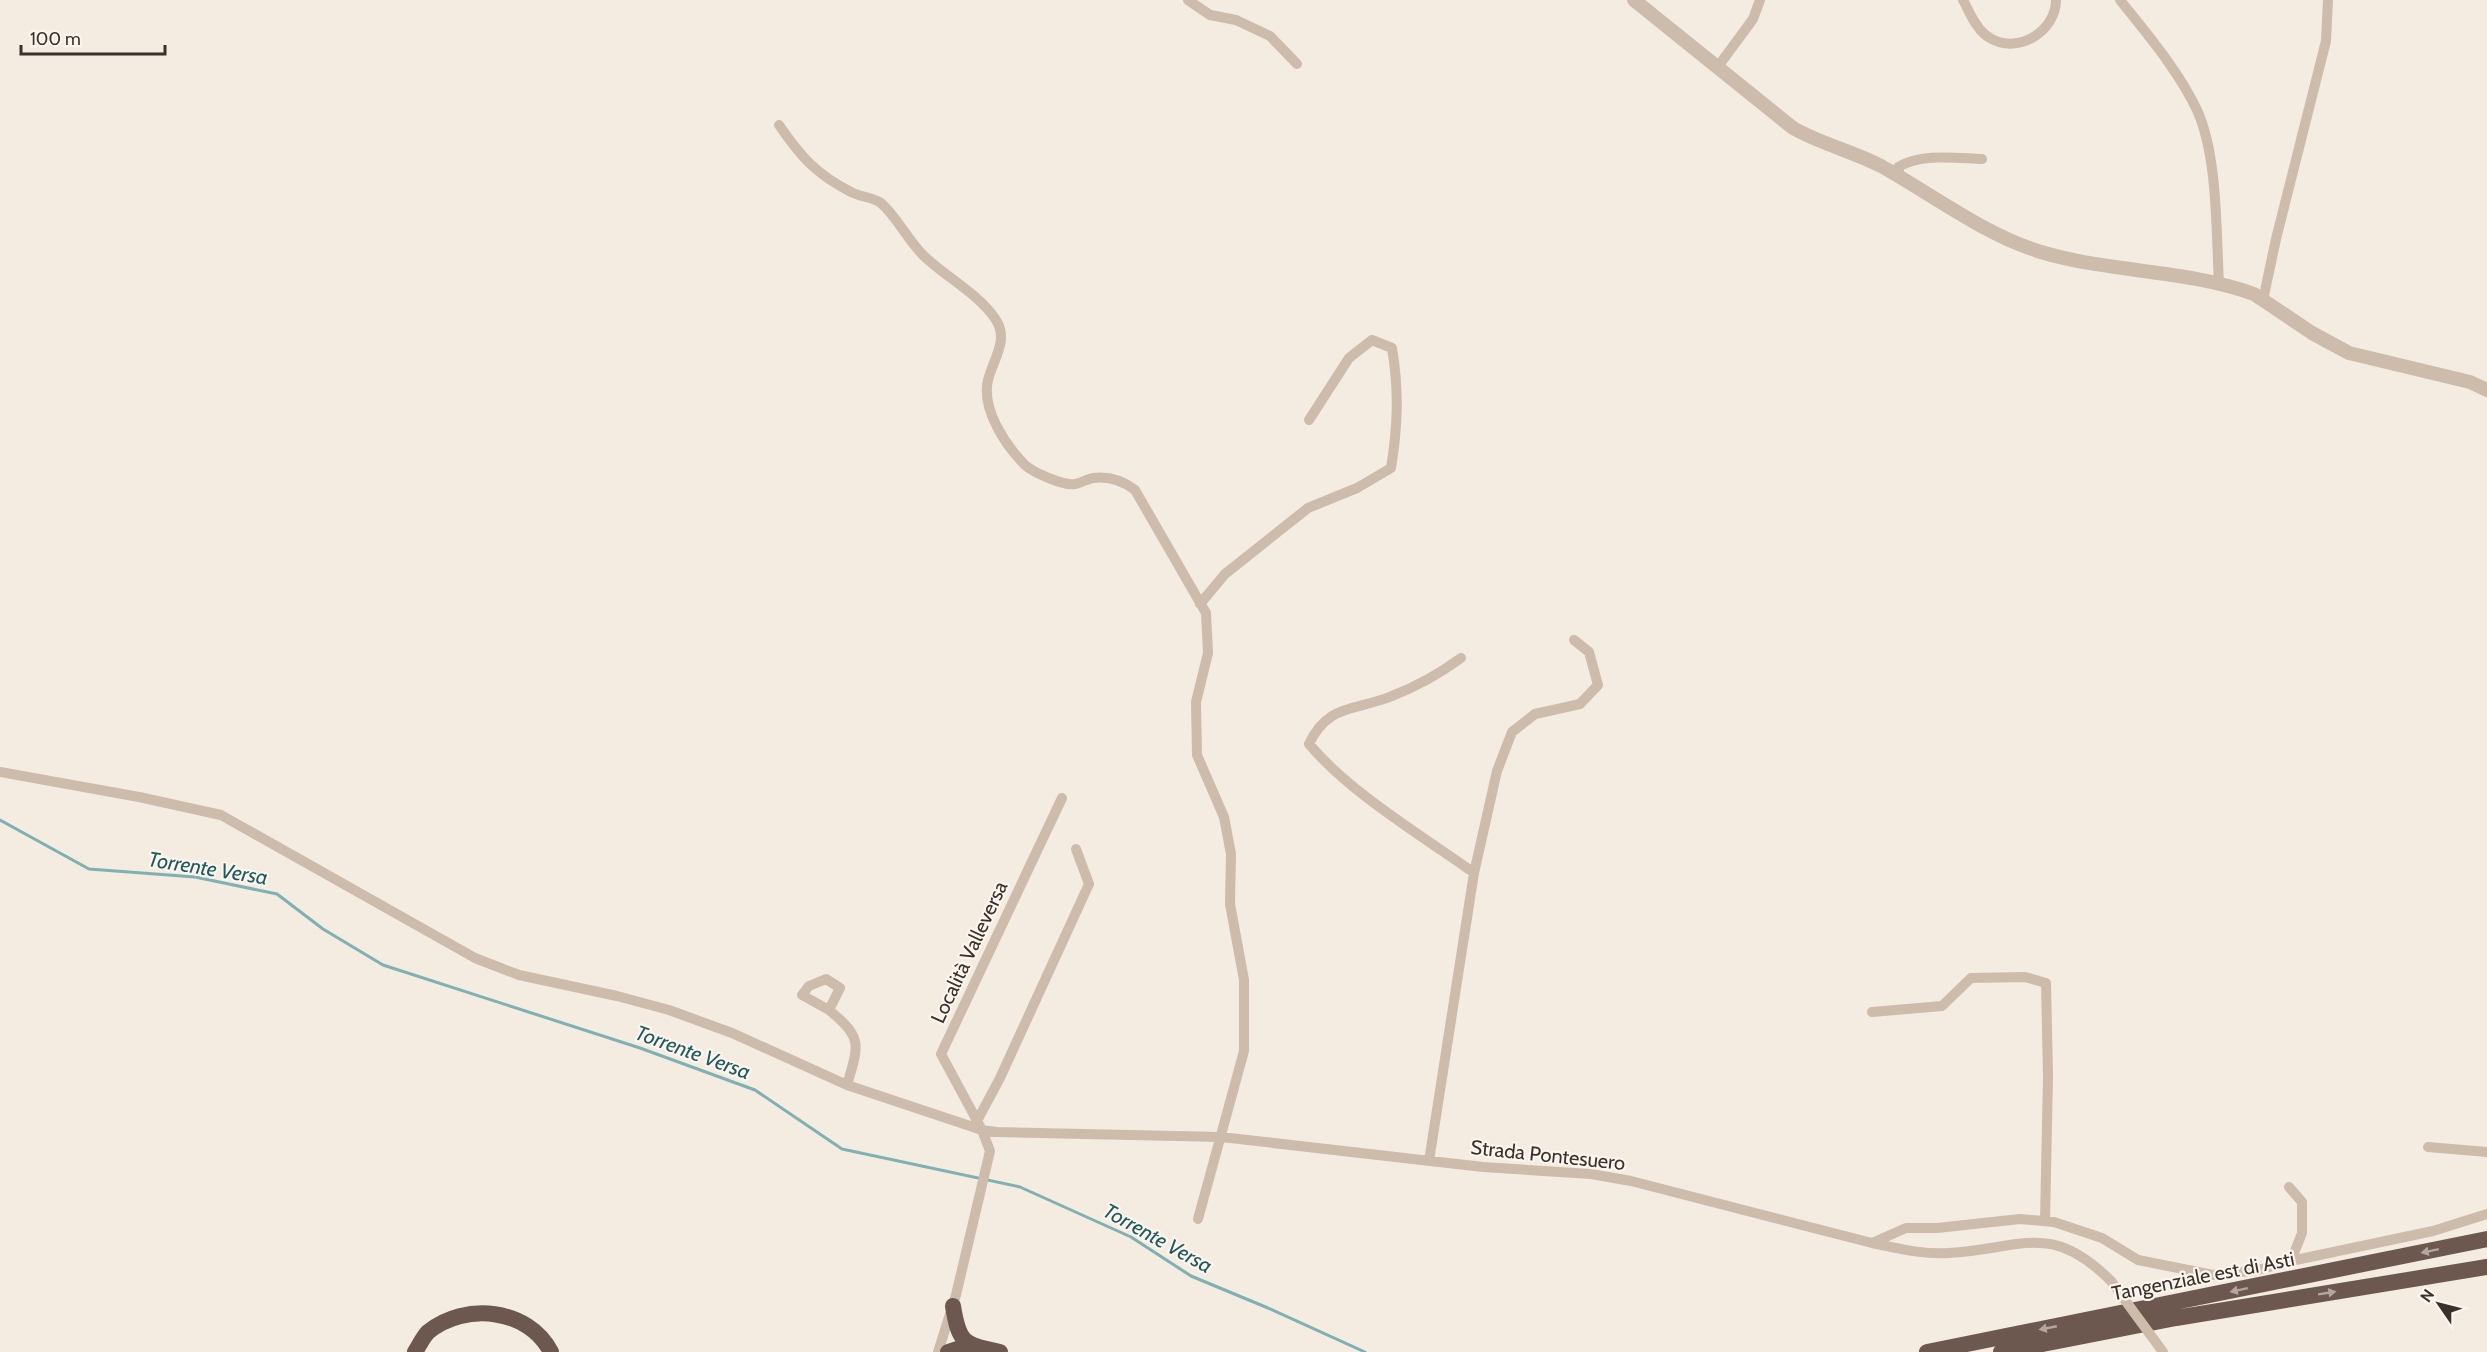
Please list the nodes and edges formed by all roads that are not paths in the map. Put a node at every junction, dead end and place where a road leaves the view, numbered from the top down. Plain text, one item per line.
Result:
1 (1188, 0) edge
2 (1634, 0) edge
3 (1760, 0) edge
4 (1963, 0) edge
5 (2056, 0) edge
6 (2120, 0) edge
7 (2328, 0) edge
8 (1297, 64) dead end
9 (1717, 68) junction
10 (779, 125) dead end
11 (1982, 159) dead end
12 (1900, 177) junction
13 (2219, 284) junction
14 (2263, 300) junction
15 (2487, 390) edge
16 (1309, 420) dead end
17 (1200, 604) junction
18 (1574, 640) dead end
19 (1461, 658) dead end
20 (0, 772) edge
21 (1062, 798) dead end
22 (1076, 849) dead end
23 (1474, 873) junction
24 (829, 1010) dead end
25 (1872, 1012) dead end
26 (847, 1085) junction
27 (979, 1125) junction
28 (1221, 1137) junction
29 (2428, 1147) dead end
30 (2487, 1152) edge
31 (1428, 1161) junction
32 (2289, 1187) dead end
33 (2487, 1214) edge
34 (1198, 1219) dead end
35 (2045, 1221) junction
36 (2487, 1239) edge
37 (1872, 1243) junction
38 (2291, 1261) junction
39 (2487, 1267) edge
40 (953, 1306) junction
41 (969, 1345) junction
42 (415, 1352) edge
43 (551, 1352) edge
44 (938, 1352) edge
45 (948, 1352) edge
46 (1000, 1352) edge
47 (1927, 1352) edge
48 (2001, 1352) edge
49 (2163, 1352) edge

1 - 8 street
2 - 9 street
3 - 9 street
4 - 5 street
6 - 13 street
7 - 14 street
9 - 12 street
10 - 17 street
11 - 12 street
12 - 13 street
13 - 14 street
14 - 15 street
16 - 17 street
17 - 28 street
18 - 23 street
19 - 23 street
20 - 26 street, Strada Pontesuero
21 - 27 street, Località Valleversa
22 - 27 street
23 - 31 street
24 - 26 street
25 - 35 street
26 - 27 street, Strada Pontesuero
27 - 28 street, Strada Pontesuero
27 - 40 street
28 - 31 street, Strada Pontesuero
28 - 34 street
29 - 30 street
31 - 37 street, Strada Pontesuero
32 - 38 street
33 - 38 street
35 - 37 street
35 - 38 street
36 -> 47 highway, Tangenziale est di Asti
37 - 49 street, Strada Pontesuero, bridge
48 -> 39 highway, Tangenziale est di Asti
40 - 41 highway
40 - 44 street
41 - 45 highway
41 - 46 highway
42 - 43 highway

